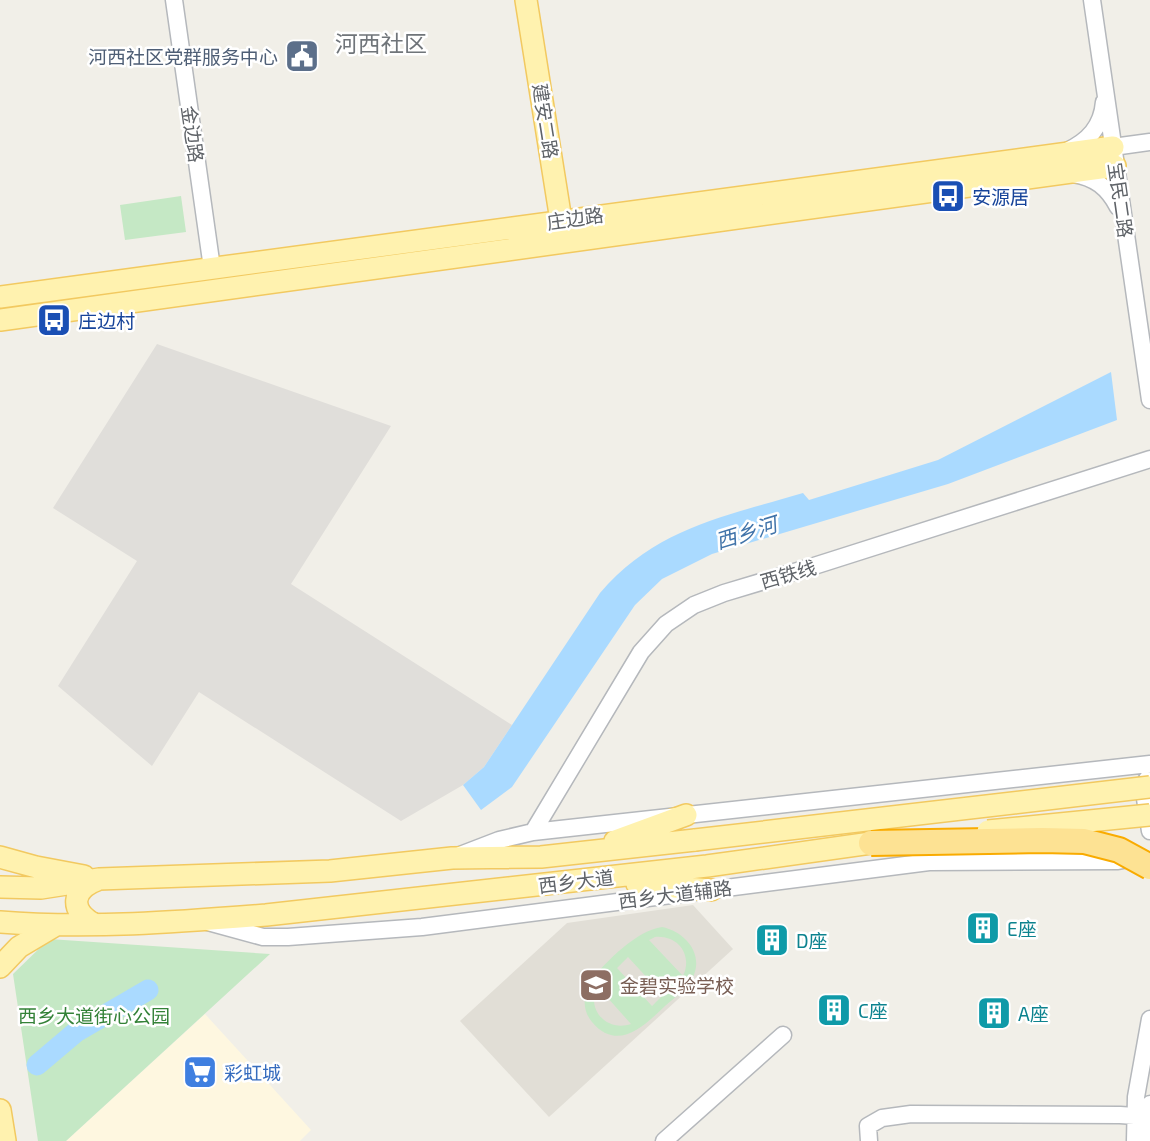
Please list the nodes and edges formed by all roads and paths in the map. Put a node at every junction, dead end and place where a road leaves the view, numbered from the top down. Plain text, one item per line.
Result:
1 (174, 0) edge
2 (526, 0) edge
3 (1092, 0) edge
4 (1105, 90) junction
5 (1150, 142) edge
6 (1114, 156) junction
7 (1060, 164) junction
8 (561, 220) junction
9 (1124, 222) junction
10 (565, 242) junction
11 (212, 268) junction
12 (0, 297) edge
13 (0, 320) edge
14 (1150, 400) edge
15 (1150, 459) edge
16 (1150, 764) edge
17 (1150, 774) edge
18 (1150, 787) edge
19 (686, 815) junction
20 (1150, 815) edge
21 (1150, 831) edge
22 (533, 832) junction
23 (871, 843) junction
24 (586, 853) junction
25 (1150, 854) edge
26 (0, 857) edge
27 (452, 858) junction
28 (1118, 861) junction
29 (1150, 867) edge
30 (1150, 876) edge
31 (99, 879) junction
32 (586, 880) junction
33 (0, 887) edge
34 (711, 890) junction
35 (202, 920) junction
36 (0, 922) edge
37 (94, 924) junction
38 (56, 925) junction
39 (0, 967) edge
40 (1150, 1019) edge
41 (783, 1035) dead end
42 (0, 1110) edge
43 (1145, 1113) edge
44 (5, 1141) edge
45 (664, 1141) edge
46 (869, 1141) edge
47 (1135, 1141) edge
48 (1149, 1141) edge

1 - 11 street, 金边路
2 - 8 main road, 建安二路
3 - 4 street, 宝民二路
4 - 6 street, 宝民二路
4 - 7 street
5 - 6 street, 庄边路
6 - 7 main road, 庄边路
6 - 9 street, 宝民二路
7 - 8 main road, 庄边路
7 - 9 street
7 - 10 main road, 庄边路
8 - 10 main road, 建安二路
8 - 11 main road, 庄边路
9 - 14 street, 宝民二路
10 - 13 main road, 庄边路
11 - 12 main road, 庄边路
15 - 22 street, 西铁线
16 - 19 street
17 - 21 street
18 - 24 main road, 西乡大道, bridge
19 - 22 street
19 - 24 main road
20 - 23 main road, 西乡大道, bridge
22 - 27 street
23 - 29 highway, bridge
23 - 32 main road, 西乡大道
24 - 27 main road, 西乡大道
25 - 28 street, 西乡大道辅路
26 - 31 main road
27 - 31 main road, 西乡大道
28 - 30 street
28 - 34 street, 西乡大道辅路
31 - 33 main road, 西乡大道
31 - 37 main road
32 - 34 main road
32 - 35 main road, 西乡大道
34 - 35 street, 西乡大道辅路
35 - 37 main road, 西乡大道
36 - 38 main road, 西乡大道
37 - 38 main road, 西乡大道
38 - 39 main road
40 - 43 street
41 - 45 street
42 - 44 main road
43 - 46 street
43 - 47 street
43 - 48 street

